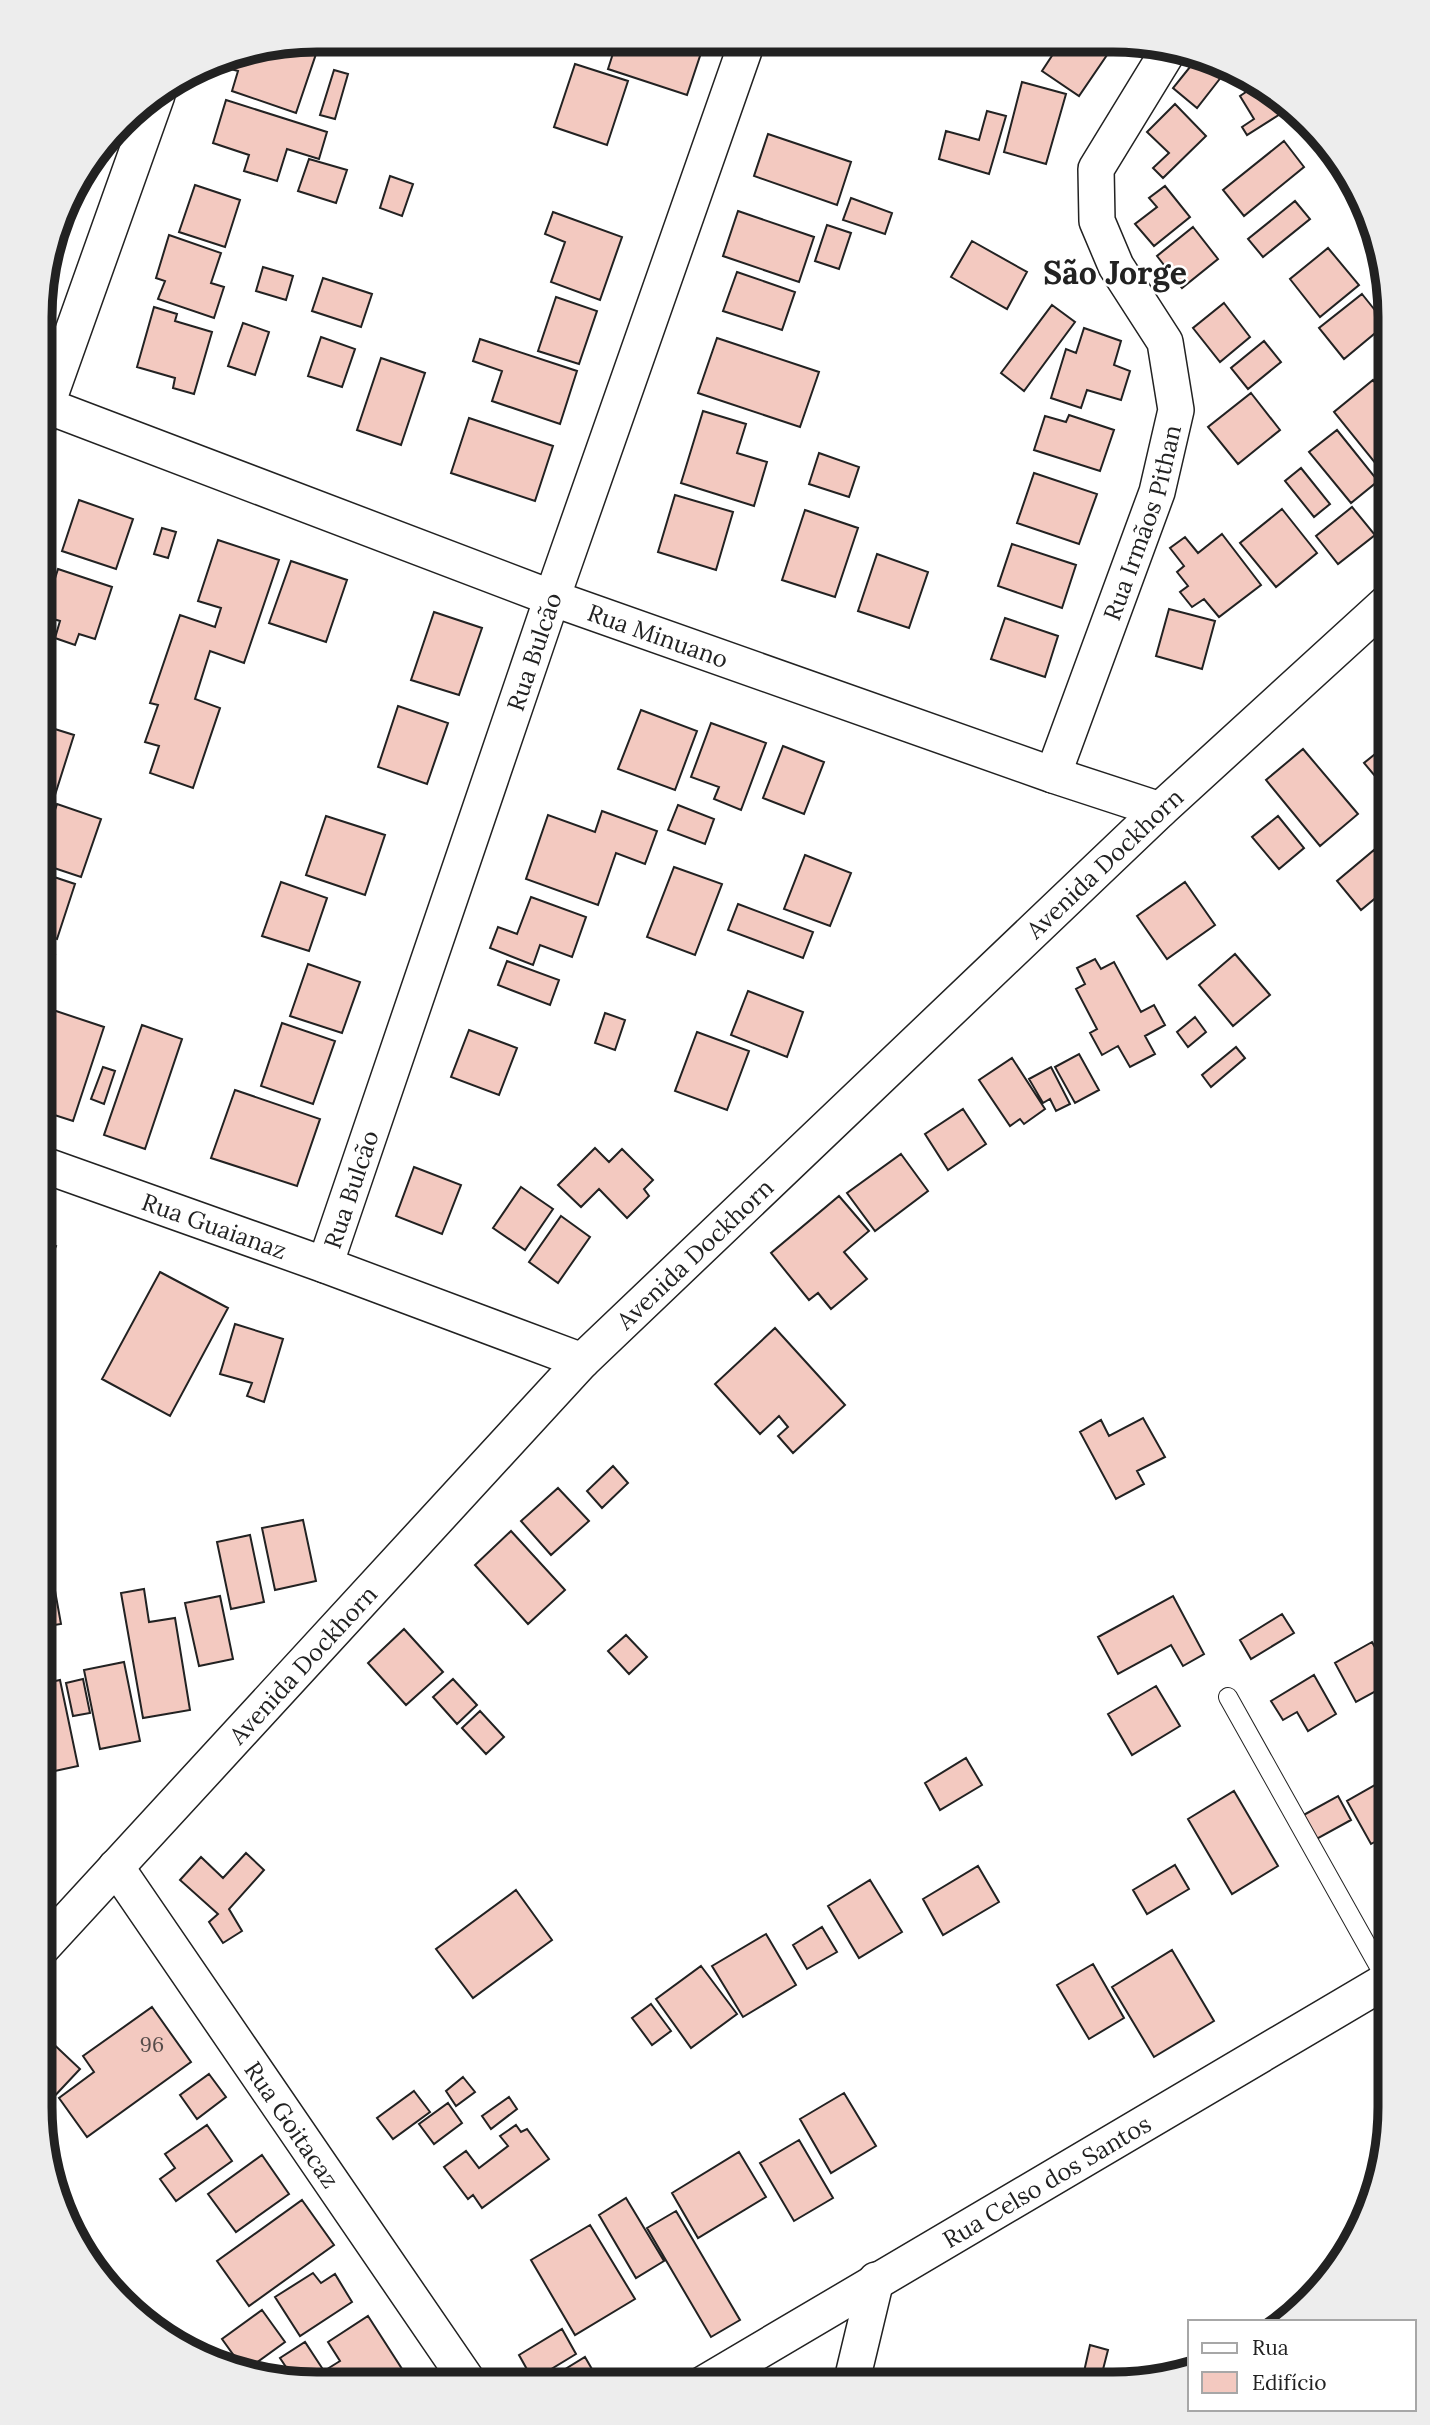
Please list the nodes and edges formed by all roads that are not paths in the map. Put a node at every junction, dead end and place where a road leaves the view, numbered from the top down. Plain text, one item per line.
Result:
1 (743, 52) edge
2 (1164, 58) edge
3 (151, 111) edge
4 (52, 387) edge
5 (52, 412) edge
6 (552, 598) junction
7 (1378, 611) edge
8 (1053, 775) junction
9 (1160, 810) junction
10 (52, 1168) edge
11 (325, 1265) junction
12 (582, 1361) junction
13 (1228, 1697) dead end
14 (116, 1867) junction
15 (52, 1937) edge
16 (1378, 1962) edge
17 (1378, 1986) edge
18 (876, 2280) junction
19 (461, 2372) edge
20 (723, 2372) edge
21 (854, 2372) edge

1 - 6 street, Rua Bulcão
2 - 8 street, Rua Irmãos Pithan
3 - 4 street
5 - 6 street, Rua Minuano
6 - 8 street, Rua Minuano
6 - 11 street, Rua Bulcão
7 - 9 street, Avenida Dockhorn
8 - 9 street, Rua Minuano
9 - 12 street, Avenida Dockhorn
10 - 11 street, Rua Guaianaz
11 - 12 street, Rua Guaianaz
12 - 14 street, Avenida Dockhorn
13 - 16 lane
14 - 15 street, Avenida Dockhorn
14 - 19 street, Rua Goitacaz
17 - 18 street, Rua Celso dos Santos
18 - 20 street, Rua Celso dos Santos
18 - 21 street

